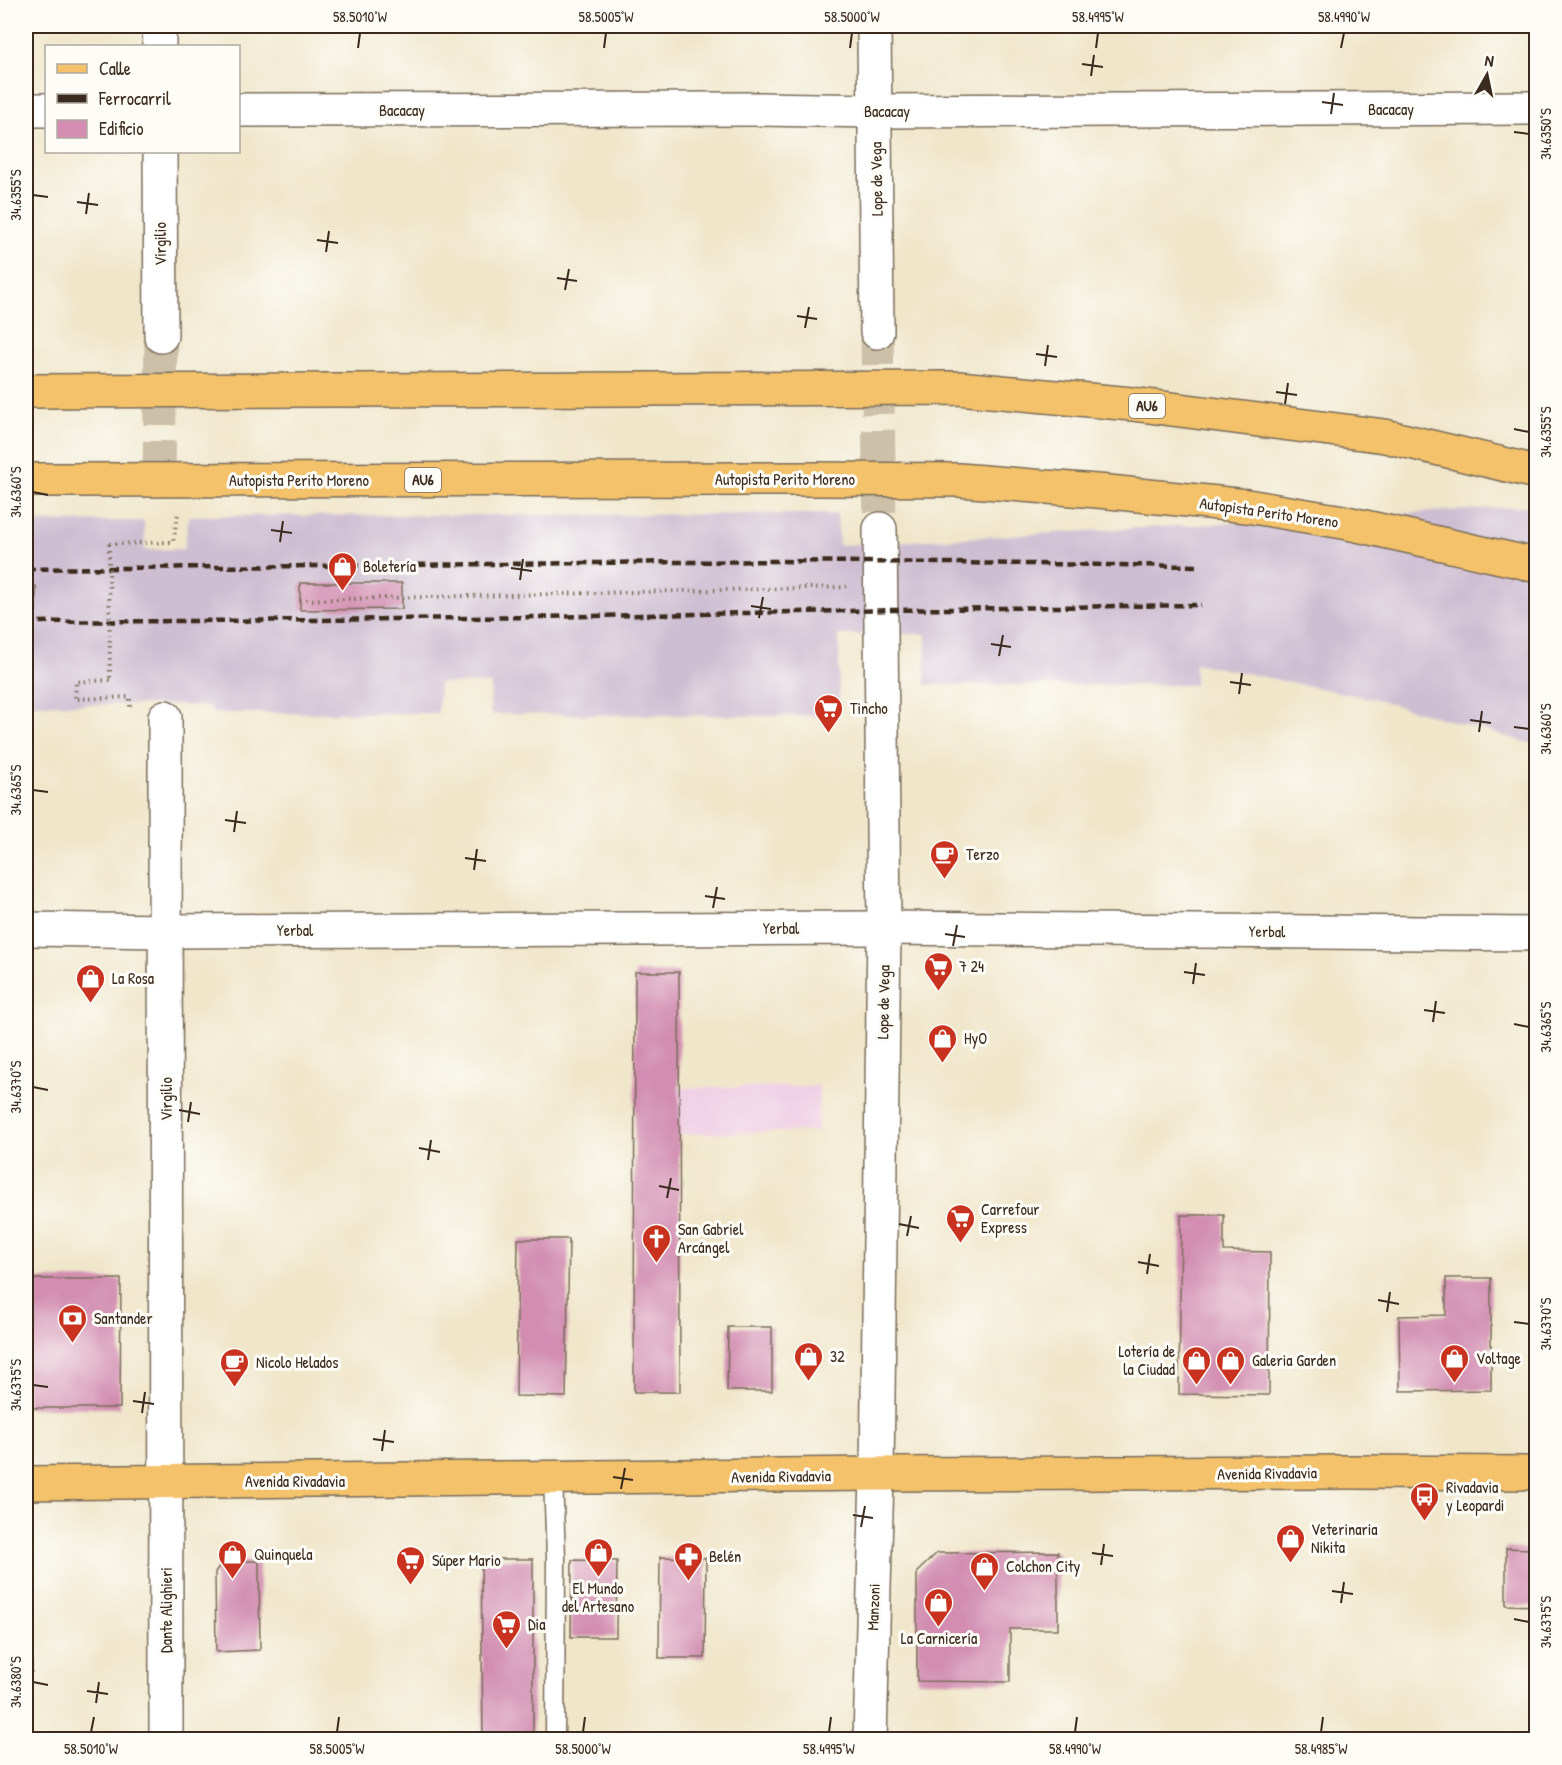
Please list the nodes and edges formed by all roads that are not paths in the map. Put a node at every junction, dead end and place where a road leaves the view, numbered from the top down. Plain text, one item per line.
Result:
1 (159, 26) edge
2 (874, 26) edge
3 (159, 45) edge
4 (1536, 108) edge
5 (26, 110) edge
6 (45, 110) edge
7 (240, 110) edge
8 (875, 111) junction
9 (160, 153) edge
10 (877, 332) tunnel mouth
11 (161, 336) tunnel mouth
12 (26, 391) edge
13 (1536, 472) edge
14 (26, 480) edge
15 (880, 529) tunnel mouth
16 (1536, 566) edge
17 (165, 717) dead end
18 (884, 928) junction
19 (26, 929) edge
20 (165, 931) junction
21 (1536, 934) edge
22 (1536, 1473) edge
23 (878, 1474) junction
24 (553, 1479) junction
25 (166, 1481) junction
26 (26, 1484) edge
27 (166, 1740) edge
28 (555, 1740) edge
29 (870, 1740) edge

1 - 3 street
2 - 8 street, Lope de Vega
4 - 8 street, Bacacay
5 - 6 street
7 - 8 street, Bacacay
8 - 10 street, Lope de Vega
9 - 11 street, Virgilio
12 - 13 main road, AU6, bridge
14 - 16 main road, Autopista Perito Moreno / AU6, bridge
15 - 18 street, Lope de Vega
17 - 20 street, Virgilio
18 - 20 street, Yerbal
18 - 21 street, Yerbal
18 - 23 street, Lope de Vega
19 - 20 street, Yerbal
20 - 25 street, Virgilio
22 - 23 main road, Avenida Rivadavia
23 - 24 main road, Avenida Rivadavia
23 - 29 street, Manzoni
24 - 25 main road, Avenida Rivadavia
24 - 28 lane
25 - 26 main road, Avenida Rivadavia
25 - 27 street, Dante Alighieri

